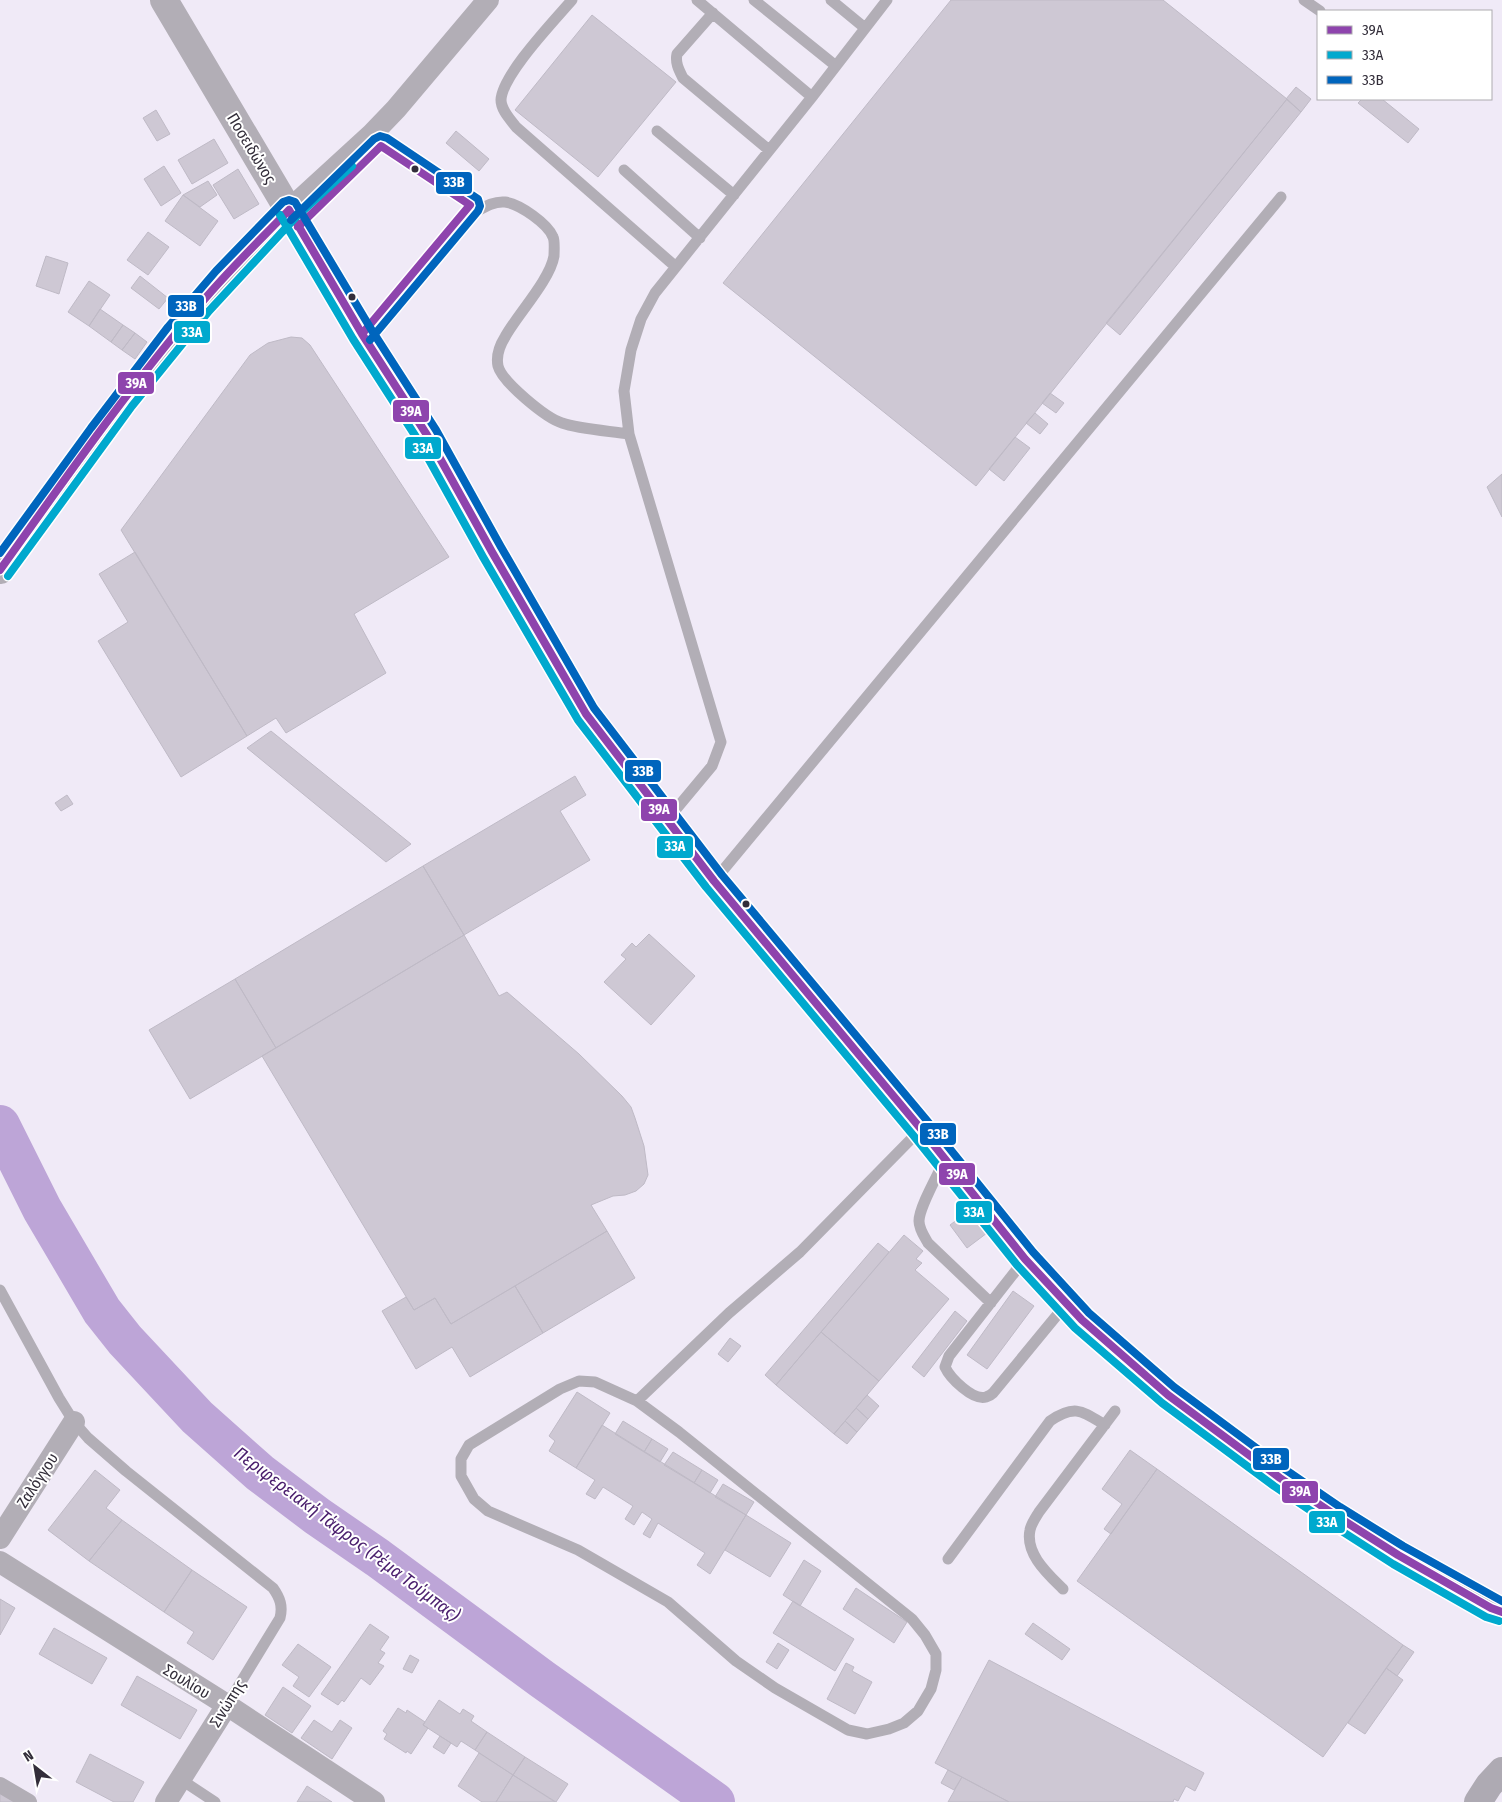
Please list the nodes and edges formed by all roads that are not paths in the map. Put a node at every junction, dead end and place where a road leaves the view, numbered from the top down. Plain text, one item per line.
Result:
1 (164, 0) edge
2 (488, 0) edge
3 (572, 0) edge
4 (697, 0) edge
5 (754, 0) edge
6 (831, 0) edge
7 (887, 0) edge
8 (1304, 0) edge
9 (1319, 10) edge
10 (713, 13) junction
11 (865, 28) junction
12 (836, 66) junction
13 (812, 97) junction
14 (657, 131) dead end
15 (769, 150) junction
16 (624, 170) dead end
17 (734, 195) junction
18 (1281, 197) dead end
19 (289, 210) junction
20 (700, 238) junction
21 (676, 267) junction
22 (368, 342) junction
23 (629, 434) junction
24 (0, 570) edge
25 (667, 820) junction
26 (714, 880) junction
27 (921, 1129) junction
28 (945, 1159) junction
29 (1025, 1260) junction
30 (0, 1290) edge
31 (991, 1302) junction
32 (1066, 1303) junction
33 (637, 1401) junction
34 (1115, 1411) dead end
35 (74, 1422) junction
36 (1105, 1425) junction
37 (0, 1538) edge
38 (948, 1559) dead end
39 (0, 1562) edge
40 (1063, 1589) dead end
41 (1498, 1613) edge
42 (227, 1705) junction
43 (1502, 1771) edge
44 (180, 1779) junction
45 (0, 1785) edge
46 (30, 1802) edge
47 (166, 1802) edge
48 (215, 1802) edge
49 (374, 1802) edge
50 (1478, 1802) edge

1 - 19 street, Ποσειδώνος
2 - 19 street
3 - 21 lane
4 - 10 lane
5 - 12 lane
6 - 11 lane
7 - 11 lane
8 - 9 lane
10 - 13 lane
10 - 15 lane
11 - 12 lane
12 - 13 lane
13 - 15 lane
14 - 17 lane
15 - 17 lane
16 - 20 lane
17 - 20 lane
18 - 26 lane
19 - 22 street, Ποσειδώνος
19 - 24 street
20 - 21 lane
21 - 23 lane
22 - 23 lane
22 - 25 street, Ποσειδώνος
23 - 25 lane
25 - 26 street, Ποσειδώνος
26 - 27 street, Ποσειδώνος
27 - 28 street, Ποσειδώνος
27 - 33 lane
28 - 29 street, Ποσειδώνος
28 - 31 lane
29 - 31 lane
29 - 32 street, Ποσειδώνος
30 - 35 lane
31 - 32 lane
32 - 41 street, Ποσειδώνος
33 - 33 lane
34 - 36 lane
35 - 37 street, Ζαλόγγου
35 - 42 lane, Σινώπης
36 - 38 lane
36 - 40 lane
39 - 42 street, Σουλίου
42 - 44 street, Σινώπης
42 - 49 street, Σουλίου
43 - 50 highway
44 - 47 street, Σινώπης
44 - 48 lane
45 - 46 street

